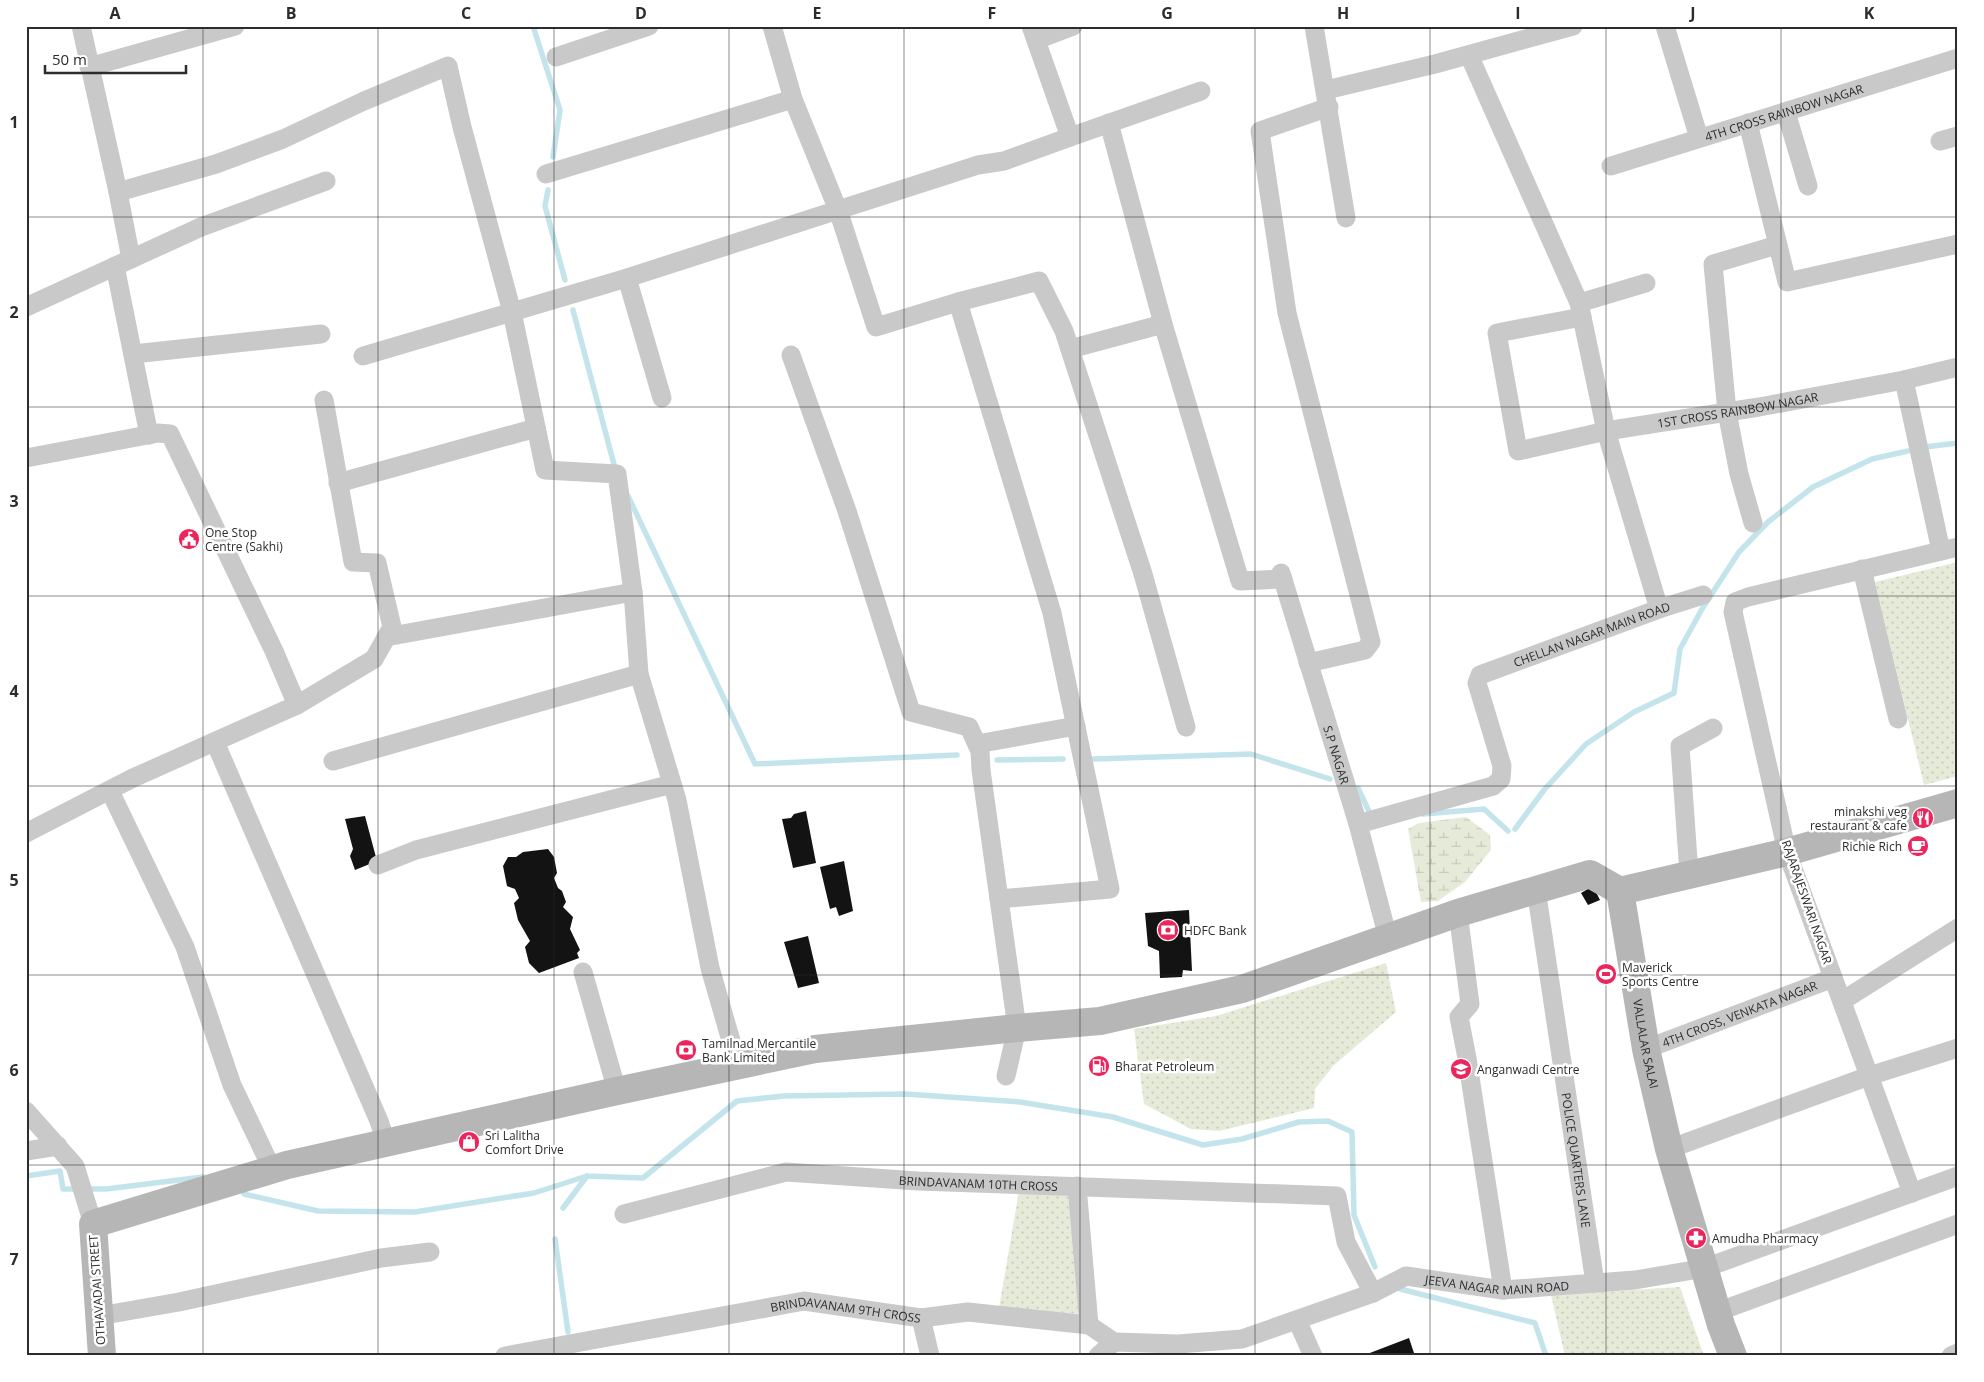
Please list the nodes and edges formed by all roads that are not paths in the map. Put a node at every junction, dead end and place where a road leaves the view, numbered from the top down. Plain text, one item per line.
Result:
1 (80, 26) edge
2 (235, 26) edge
3 (772, 26) edge
4 (1073, 26) edge
5 (1314, 26) edge
6 (1573, 26) edge
7 (1666, 26) edge
8 (640, 28) edge
9 (1034, 33) edge
10 (1469, 55) junction
11 (556, 57) dead end
12 (1958, 58) edge
13 (89, 67) junction
14 (1200, 91) dead end
15 (1327, 98) junction
16 (793, 99) junction
17 (1786, 112) junction
18 (1109, 123) junction
19 (1748, 123) junction
20 (1070, 137) junction
21 (1700, 138) junction
22 (1611, 166) dead end
23 (546, 174) dead end
24 (326, 181) dead end
25 (1808, 186) dead end
26 (118, 192) junction
27 (838, 210) junction
28 (1346, 218) dead end
29 (1958, 244) edge
30 (1777, 245) junction
31 (123, 263) junction
32 (627, 278) junction
33 (1646, 283) dead end
34 (958, 302) junction
35 (27, 304) edge
36 (1581, 310) junction
37 (512, 312) junction
38 (1163, 324) junction
39 (321, 334) dead end
40 (1070, 349) junction
41 (133, 354) junction
42 (791, 355) dead end
43 (363, 356) dead end
44 (1958, 367) edge
45 (1904, 380) junction
46 (662, 398) dead end
47 (324, 400) dead end
48 (1727, 412) junction
49 (536, 428) junction
50 (1606, 431) junction
51 (149, 435) junction
52 (26, 458) edge
53 (338, 483) junction
54 (1753, 522) dead end
55 (1949, 549) edge
56 (1862, 569) junction
57 (633, 592) junction
58 (1703, 595) dead end
59 (1658, 609) junction
60 (386, 637) junction
61 (1308, 663) junction
62 (638, 674) junction
63 (297, 705) junction
64 (1898, 719) dead end
65 (1076, 726) junction
66 (1186, 727) dead end
67 (1713, 728) dead end
68 (215, 742) junction
69 (977, 744) junction
70 (333, 761) dead end
71 (672, 784) junction
72 (110, 790) junction
73 (1958, 803) edge
74 (1358, 824) junction
75 (26, 833) edge
76 (1787, 852) junction
77 (378, 865) dead end
78 (1689, 874) junction
79 (1536, 889) junction
80 (1620, 891) junction
81 (999, 899) junction
82 (1458, 912) junction
83 (1958, 928) edge
84 (1388, 938) junction
85 (582, 972) dead end
86 (1833, 978) junction
87 (1842, 1001) junction
88 (1017, 1028) junction
89 (1646, 1048) junction
90 (1958, 1048) edge
91 (738, 1065) junction
92 (1006, 1076) dead end
93 (1869, 1076) junction
94 (617, 1091) junction
95 (26, 1111) edge
96 (386, 1142) junction
97 (58, 1146) junction
98 (1669, 1149) junction
99 (26, 1151) edge
100 (272, 1169) junction
101 (1958, 1176) edge
102 (1077, 1186) junction
103 (1912, 1193) junction
104 (624, 1214) dead end
105 (91, 1216) junction
106 (1958, 1224) edge
107 (430, 1252) dead end
108 (1705, 1268) junction
109 (1595, 1283) junction
110 (1503, 1290) junction
111 (1373, 1293) junction
112 (1717, 1312) junction
113 (99, 1316) junction
114 (921, 1318) junction
115 (1297, 1320) junction
116 (1089, 1326) junction
117 (1114, 1342) junction
118 (1958, 1353) edge
119 (102, 1356) edge
120 (505, 1356) edge
121 (930, 1356) edge
122 (1098, 1356) edge
123 (1313, 1356) edge
124 (1733, 1356) edge
125 (1951, 1356) edge

1 - 13 street
2 - 13 street
3 - 16 street
4 - 9 street
5 - 15 street
6 - 10 street
7 - 21 street
8 - 11 street
9 - 20 street
10 - 15 street
10 - 36 street
12 - 17 street, 4TH CROSS RAINBOW NAGAR
13 - 26 street
14 - 18 street
15 - 28 street
15 - 61 street
16 - 23 street
16 - 27 street
17 - 19 street, 4TH CROSS RAINBOW NAGAR
17 - 25 street
18 - 20 street
18 - 38 street
19 - 21 street, 4TH CROSS RAINBOW NAGAR
19 - 30 street
20 - 27 street
21 - 22 street, 4TH CROSS RAINBOW NAGAR
24 - 31 street
26 - 31 street
26 - 37 street
27 - 32 street
27 - 34 street
29 - 30 street
30 - 48 street
31 - 35 street
31 - 41 street
32 - 37 street
32 - 46 street
33 - 36 street
34 - 40 street
34 - 65 street
36 - 50 street
36 - 50 street, 1ST CROSS RAINBOW NAGAR
37 - 43 street
37 - 49 street
38 - 40 street
38 - 61 street, S.P NAGAR
39 - 41 street
40 - 66 street
41 - 51 street
42 - 69 street
44 - 45 street, 1ST CROSS RAINBOW NAGAR
45 - 48 street, 1ST CROSS RAINBOW NAGAR
45 - 55 street
47 - 53 street
48 - 50 street, 1ST CROSS RAINBOW NAGAR
48 - 54 street
49 - 53 street
49 - 57 street
50 - 59 street
51 - 52 street
51 - 63 street
53 - 60 street
55 - 56 street
56 - 64 street
56 - 76 street, RAJARAJESWARI NAGAR
57 - 60 street
57 - 62 street
58 - 59 street, CHELLAN NAGAR MAIN ROAD
59 - 74 street, CHELLAN NAGAR MAIN ROAD
60 - 63 street
61 - 74 street, S.P NAGAR
62 - 70 street
62 - 71 street
63 - 68 street
65 - 69 street
65 - 81 street
67 - 78 street
68 - 72 street
68 - 96 street
69 - 81 street
71 - 77 street
71 - 91 street
72 - 75 street
72 - 100 street
73 - 76 street
74 - 84 street, S.P NAGAR
76 - 78 street
76 - 86 street, RAJARAJESWARI NAGAR
78 - 80 street
79 - 80 street
79 - 82 street
79 - 109 street, POLICE QUARTERS LANE
80 - 89 street, VALLALAR SALAI
81 - 88 street
82 - 84 street
82 - 110 street
83 - 87 street
84 - 88 street
85 - 94 street
86 - 87 street, RAJARAJESWARI NAGAR
86 - 89 street, 4TH CROSS, VENKATA NAGAR
87 - 93 street, RAJARAJESWARI NAGAR
88 - 91 street
88 - 92 street
89 - 98 street, VALLALAR SALAI
90 - 93 street
91 - 94 street
93 - 98 street
93 - 103 street, RAJARAJESWARI NAGAR
94 - 96 street
95 - 97 street
96 - 100 street
97 - 99 street
97 - 105 street
98 - 108 street, VALLALAR SALAI
100 - 105 street
101 - 103 street, JEEVA NAGAR MAIN ROAD
102 - 104 street, BRINDAVANAM 10TH CROSS
102 - 111 street, BRINDAVANAM 10TH CROSS
102 - 116 street
103 - 108 street, JEEVA NAGAR MAIN ROAD
105 - 113 street, OTHAVADAI STREET
106 - 112 street
107 - 113 street
108 - 109 street, JEEVA NAGAR MAIN ROAD
108 - 112 street, VALLALAR SALAI
109 - 110 street, JEEVA NAGAR MAIN ROAD
110 - 111 street, JEEVA NAGAR MAIN ROAD
111 - 115 street, JEEVA NAGAR MAIN ROAD
112 - 124 street, VALLALAR SALAI
113 - 119 street, OTHAVADAI STREET
114 - 116 street, BRINDAVANAM 9TH CROSS
114 - 120 street, BRINDAVANAM 9TH CROSS
114 - 121 street
115 - 117 street, JEEVA NAGAR MAIN ROAD
115 - 123 street
116 - 117 street, BRINDAVANAM 9TH CROSS
117 - 122 street
118 - 125 street

